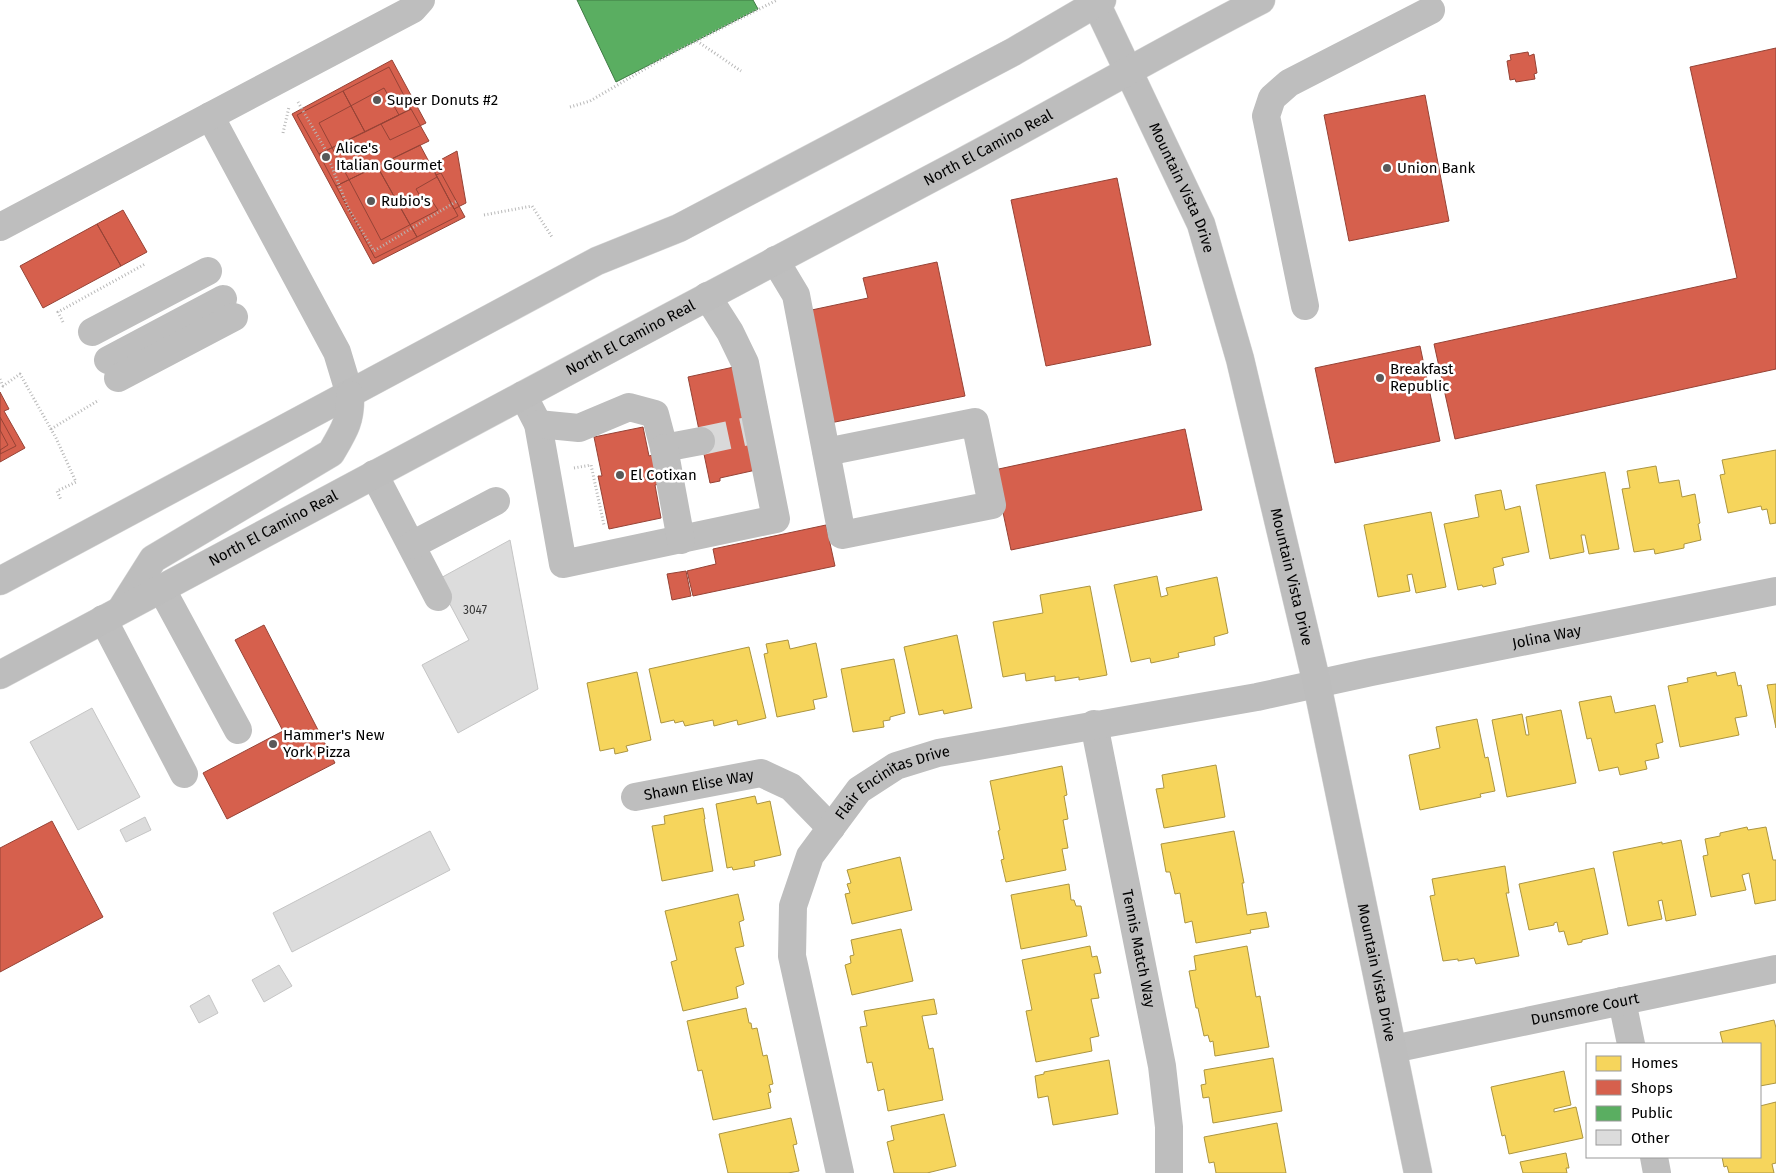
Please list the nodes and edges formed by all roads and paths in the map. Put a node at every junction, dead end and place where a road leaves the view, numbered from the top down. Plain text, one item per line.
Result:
1 (422, 0) edge
2 (776, 0) edge
3 (1261, 0) edge
4 (1099, 2) edge
5 (1431, 10) dead end
6 (696, 41) junction
7 (741, 71) dead end
8 (1127, 73) junction
9 (291, 100) dead end
10 (297, 100) dead end
11 (570, 107) dead end
12 (210, 116) junction
13 (283, 133) dead end
14 (457, 201) dead end
15 (484, 215) dead end
16 (0, 227) edge
17 (552, 236) dead end
18 (775, 260) junction
19 (707, 296) junction
20 (1305, 306) dead end
21 (105, 355) joint
22 (0, 380) edge
23 (523, 394) junction
24 (350, 395) junction
25 (538, 424) junction
26 (701, 441) tunnel mouth
27 (664, 448) junction
28 (826, 452) junction
29 (546, 472) junction
30 (374, 474) junction
31 (61, 500) dead end
32 (496, 501) dead end
33 (605, 530) dead end
34 (681, 540) junction
35 (412, 546) junction
36 (0, 581) edge
37 (161, 588) junction
38 (1776, 591) edge
39 (438, 596) dead end
40 (112, 614) junction
41 (0, 675) edge
42 (1317, 684) junction
43 (1094, 724) junction
44 (238, 730) dead end
45 (184, 774) dead end
46 (635, 796) dead end
47 (831, 828) junction
48 (1776, 969) edge
49 (1622, 1001) junction
50 (1631, 1043) edge
51 (1393, 1049) junction
52 (1654, 1158) edge
53 (840, 1173) edge
54 (1169, 1173) edge
55 (1418, 1173) edge
56 (1657, 1173) edge

1 - 12 street
2 - 6 path
3 - 8 main road, North El Camino Real
4 - 8 main road, Mountain Vista Drive
4 - 24 main road
5 - 20 street
6 - 7 path
6 - 11 path
8 - 18 main road, North El Camino Real
8 - 42 main road, Mountain Vista Drive
9 - 13 path
10 - 14 path
12 - 16 street
12 - 24 street
15 - 17 path
18 - 19 main road, North El Camino Real
18 - 28 street
19 - 23 main road, North El Camino Real
19 - 34 street
21 - 21 street
22 - 31 path
23 - 25 street
23 - 30 main road, North El Camino Real
24 - 36 main road
24 - 40 main road
25 - 27 street
25 - 29 street
26 - 27 street
27 - 34 street
28 - 28 street
29 - 33 path
29 - 34 street
30 - 35 street
30 - 37 main road, North El Camino Real
32 - 35 street
35 - 39 street
37 - 40 main road, North El Camino Real
37 - 44 street
38 - 42 street, Jolina Way
40 - 41 main road, North El Camino Real
40 - 45 street
42 - 43 street, Flair Encinitas Drive
42 - 51 main road, Mountain Vista Drive
43 - 47 street, Flair Encinitas Drive
43 - 54 street, Tennis Match Way
46 - 47 street, Shawn Elise Way
47 - 53 street, Flair Encinitas Drive
48 - 49 street, Dunsmore Court
49 - 50 street
49 - 51 street, Dunsmore Court
51 - 55 main road, Mountain Vista Drive
52 - 56 street

